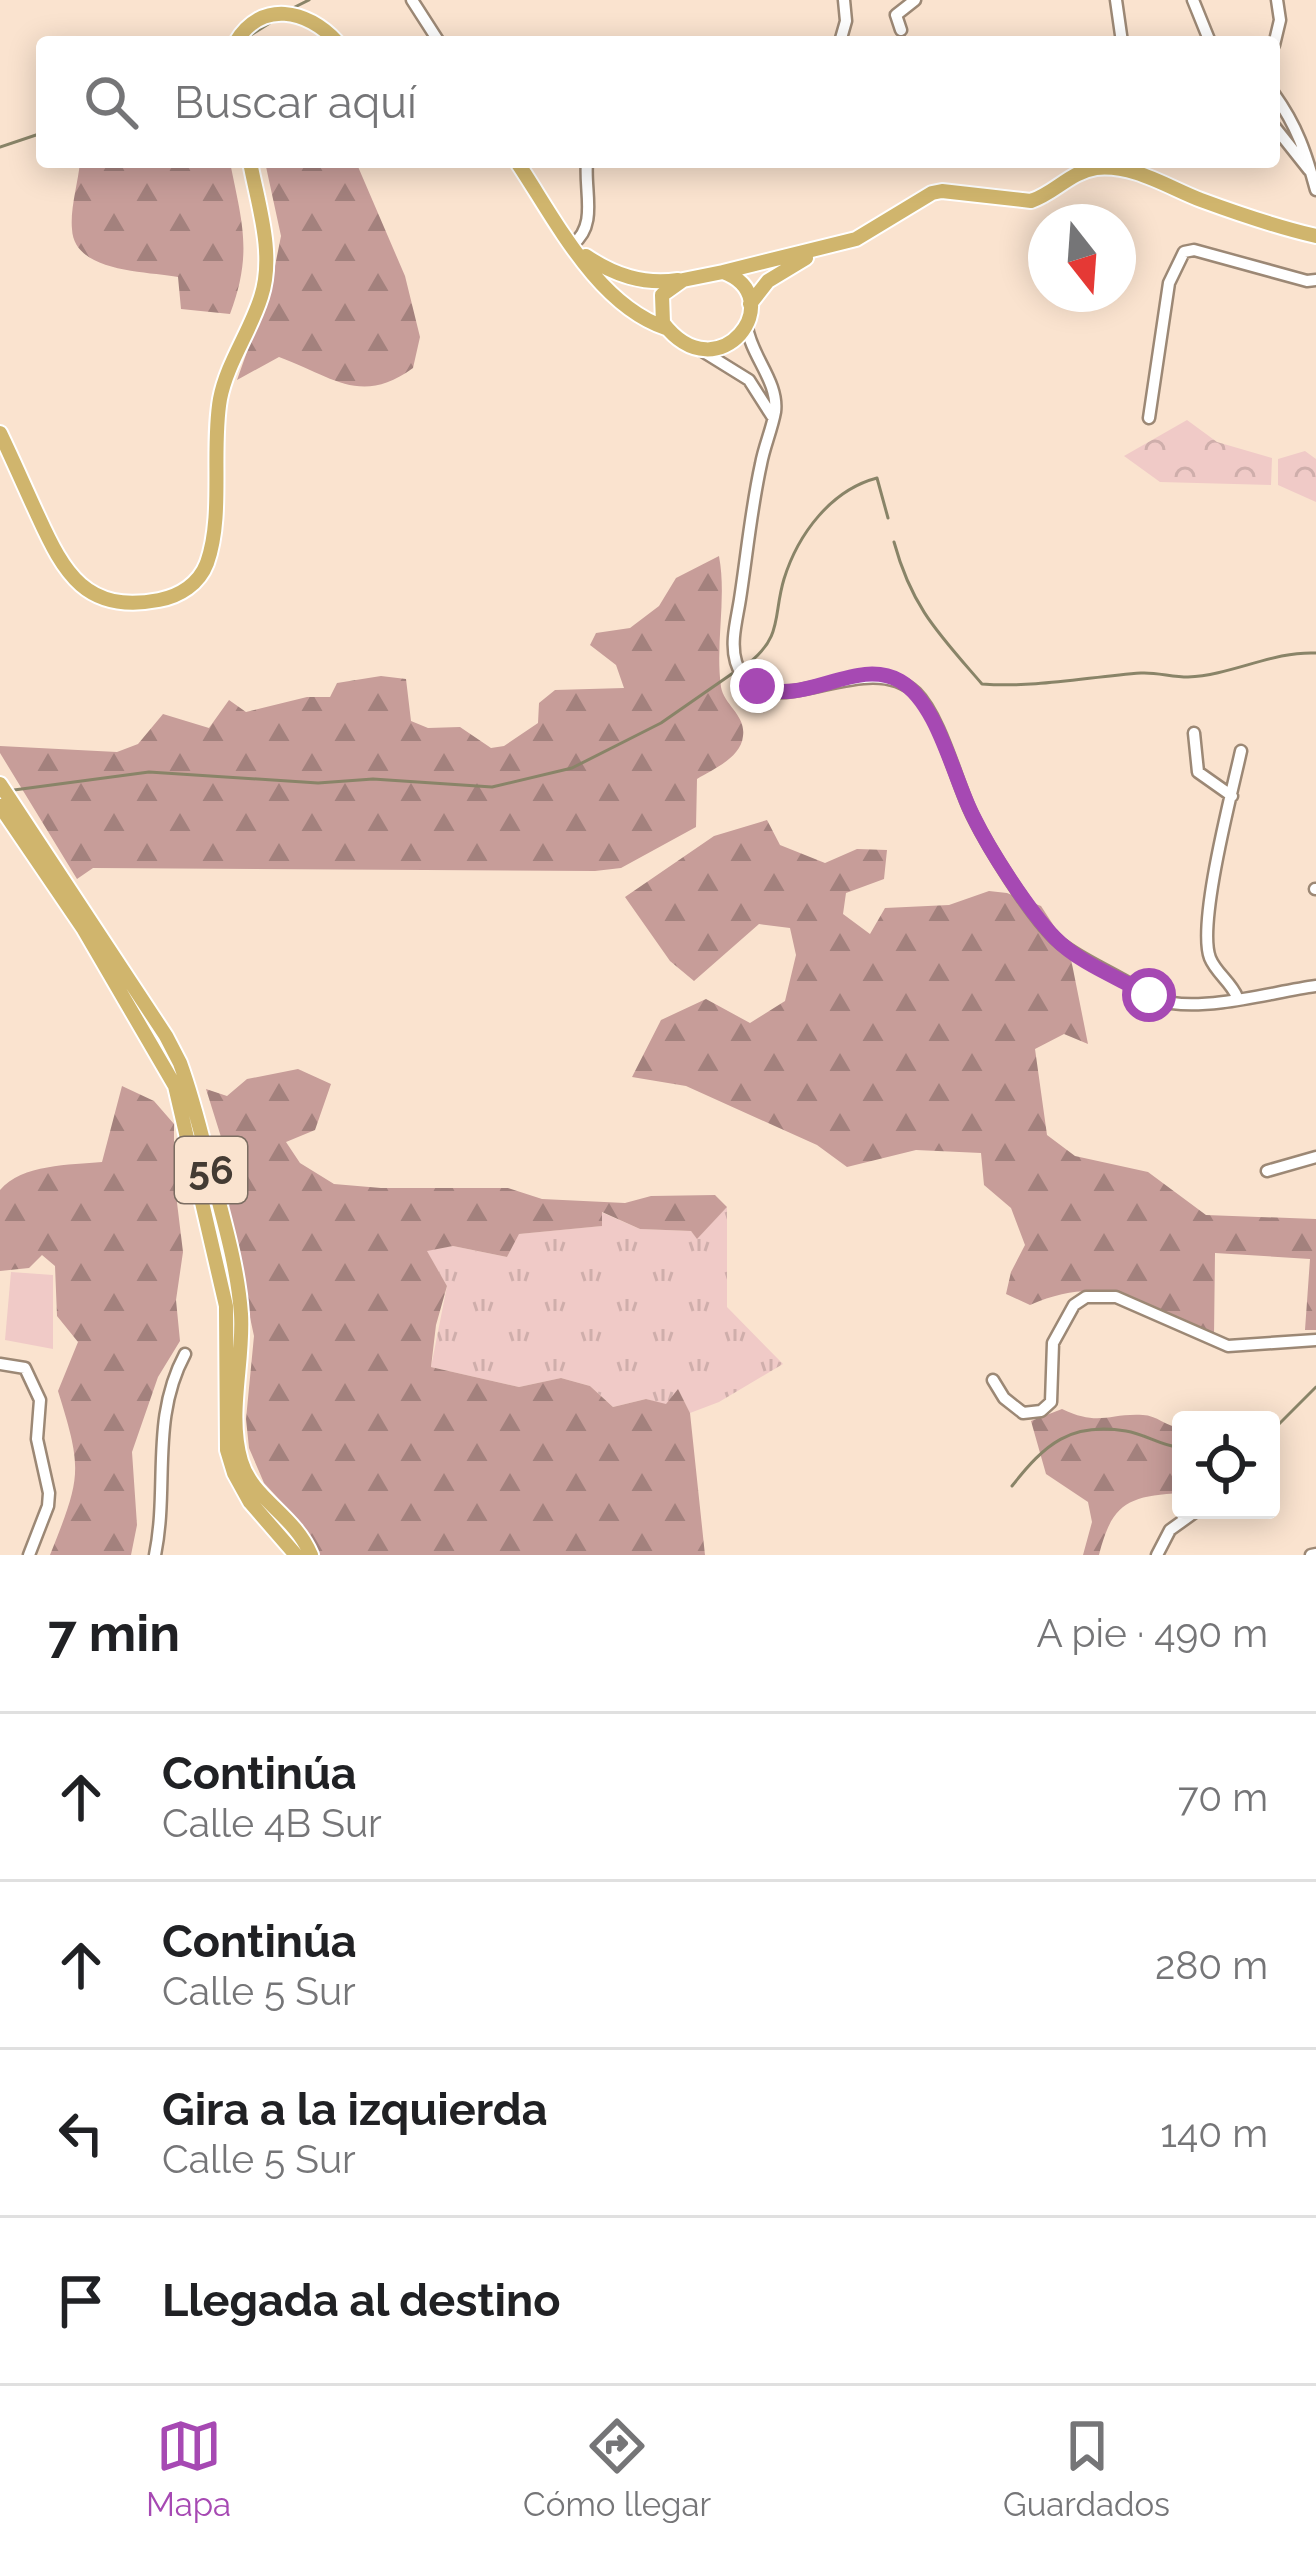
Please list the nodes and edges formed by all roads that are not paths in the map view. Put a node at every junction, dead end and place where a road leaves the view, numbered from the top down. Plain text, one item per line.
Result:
1 (412, 0) edge
2 (844, 0) edge
3 (915, 0) edge
4 (1116, 0) edge
5 (1193, 0) edge
6 (1277, 0) edge
7 (901, 30) dead end
8 (240, 36) edge
9 (331, 36) edge
10 (435, 36) edge
11 (842, 36) edge
12 (1121, 36) edge
13 (1208, 36) edge
14 (1276, 36) edge
15 (1280, 102) edge
16 (1280, 133) edge
17 (251, 168) edge
18 (521, 168) edge
19 (586, 168) edge
20 (1156, 168) edge
21 (1311, 173) junction
22 (1159, 181) junction
23 (1316, 190) edge
24 (1316, 236) edge
25 (575, 247) junction
26 (821, 250) junction
27 (722, 272) junction
28 (682, 280) junction
29 (1316, 280) edge
30 (750, 304) junction
31 (747, 327) junction
32 (666, 328) junction
33 (698, 349) junction
34 (773, 418) junction
35 (1149, 418) dead end
36 (0, 433) edge
37 (1194, 733) dead end
38 (1241, 751) dead end
39 (0, 784) edge
40 (1232, 796) junction
41 (7, 810) edge
42 (1316, 986) edge
43 (1238, 997) junction
44 (1316, 1157) edge
45 (1267, 1171) dead end
46 (1316, 1340) edge
47 (185, 1354) dead end
48 (0, 1364) edge
49 (993, 1379) dead end
50 (1185, 1519) edge
51 (29, 1555) edge
52 (155, 1555) edge
53 (296, 1555) edge
54 (311, 1555) edge
55 (1157, 1555) edge

1 - 10 street
2 - 11 street
3 - 7 street
4 - 12 street
5 - 13 street
6 - 14 street
8 - 9 main road
15 - 21 street
16 - 21 street
17 - 36 main road
18 - 25 main road
19 - 25 street
20 - 22 street
21 - 23 street
22 - 24 main road
22 - 26 main road
25 - 28 main road
25 - 32 main road
26 - 27 main road
26 - 30 main road
27 - 28 main road
27 - 30 main road
28 - 32 main road
29 - 35 street
30 - 31 main road
31 - 33 main road
31 - 34 street
32 - 33 main road
33 - 34 street
34 - 43 street
37 - 40 street
38 - 40 street
39 - 41 main road, 56
40 - 43 street
41 - 53 main road, 56
41 - 54 main road, 56
42 - 43 street
44 - 45 street
46 - 49 street
47 - 52 street
48 - 51 street
50 - 55 street

